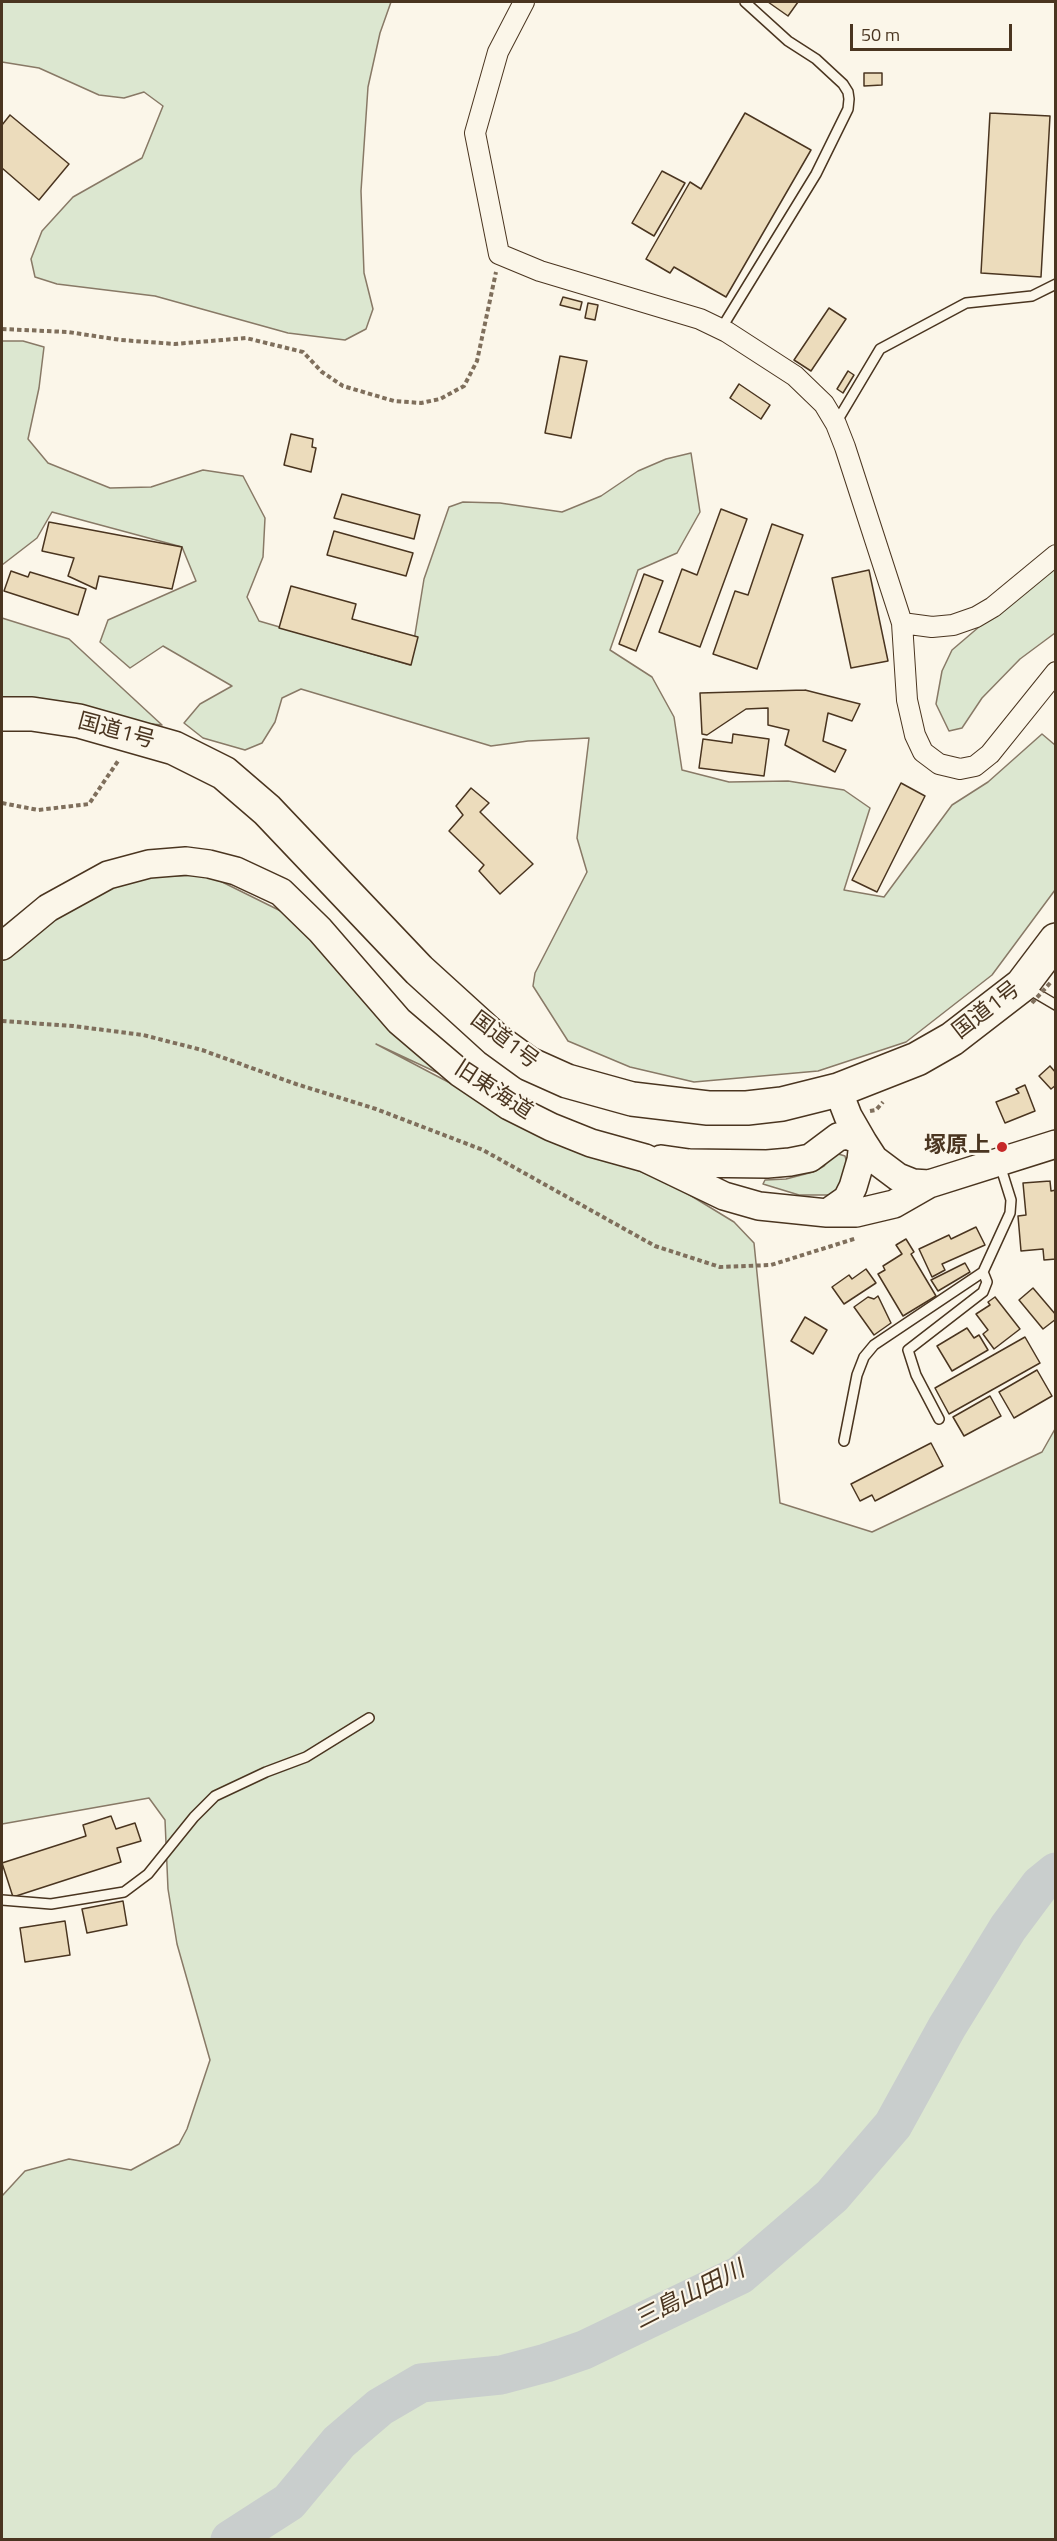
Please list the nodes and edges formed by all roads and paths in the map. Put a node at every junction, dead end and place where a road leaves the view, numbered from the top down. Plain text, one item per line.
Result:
1 (524, 2) edge
2 (745, 2) edge
3 (499, 254) junction
4 (1056, 284) edge
5 (2, 329) edge
6 (721, 329) junction
7 (836, 424) junction
8 (1056, 555) edge
9 (902, 623) junction
10 (1056, 672) edge
11 (2, 714) edge
12 (126, 759) dead end
13 (2, 803) edge
14 (1056, 940) edge
15 (2, 946) edge
16 (1032, 995) junction
17 (1056, 1005) edge
18 (2, 1020) edge
19 (888, 1096) dead end
20 (847, 1121) junction
21 (1056, 1144) edge
22 (645, 1158) junction
23 (999, 1162) junction
24 (754, 1163) junction
25 (930, 1184) junction
26 (759, 1206) junction
27 (827, 1213) junction
28 (860, 1237) dead end
29 (984, 1272) junction
30 (939, 1419) dead end
31 (844, 1441) dead end
32 (369, 1718) dead end
33 (2, 1900) edge

1 - 3 street
2 - 6 lane
3 - 5 path
3 - 6 street
4 - 7 lane
6 - 7 street
7 - 9 street
8 - 9 street
9 - 10 street
11 - 20 highway, 国道1号
12 - 13 path
14 - 16 highway, 国道1号
15 - 22 street, 旧東海道
16 - 17 lane
16 - 20 highway, 国道1号
18 - 28 path
19 - 20 path
20 - 24 street
20 - 25 street
20 - 27 street
21 - 23 street, 旧東海道
22 - 24 street
22 - 26 street, 旧東海道
23 - 25 street, 旧東海道
23 - 29 lane
24 - 26 street
25 - 27 street, 旧東海道
26 - 27 street, 旧東海道
29 - 30 lane
29 - 31 lane
32 - 33 lane

